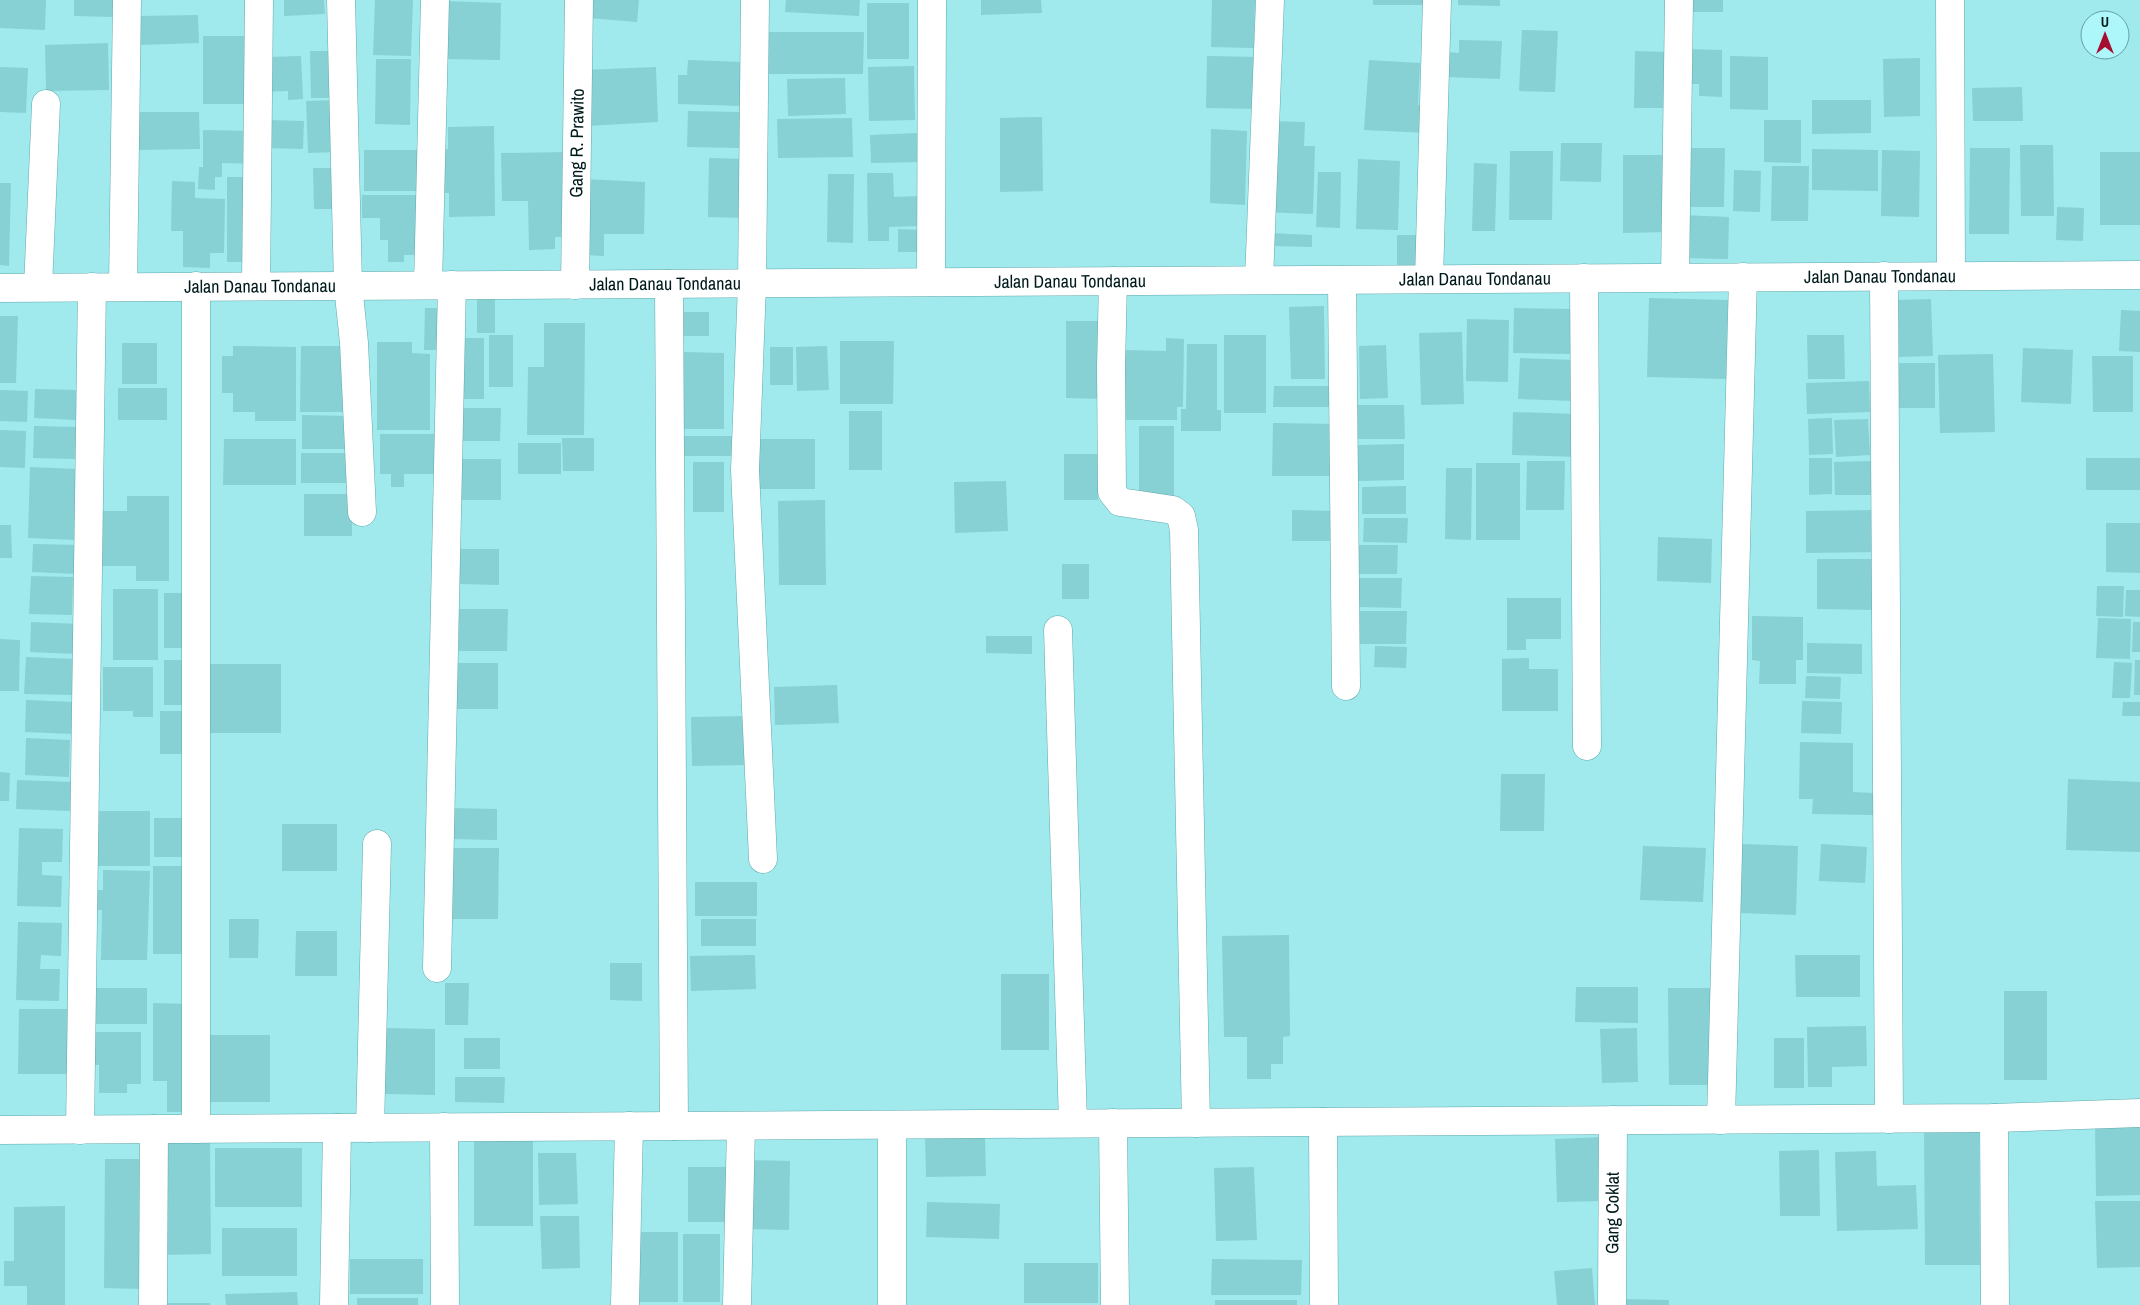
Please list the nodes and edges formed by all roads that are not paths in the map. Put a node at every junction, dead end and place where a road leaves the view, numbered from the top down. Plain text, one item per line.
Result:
1 (127, 0) edge
2 (259, 0) edge
3 (341, 0) edge
4 (435, 0) edge
5 (579, 0) edge
6 (755, 0) edge
7 (932, 0) edge
8 (1270, 0) edge
9 (1437, 0) edge
10 (1679, 0) edge
11 (1950, 0) edge
12 (46, 104) dead end
13 (2140, 275) edge
14 (1884, 276) junction
15 (1951, 276) junction
16 (1743, 277) junction
17 (1584, 278) junction
18 (1675, 278) junction
19 (1429, 279) junction
20 (1259, 280) junction
21 (1342, 280) junction
22 (1113, 281) junction
23 (932, 282) junction
24 (575, 284) junction
25 (668, 284) junction
26 (752, 284) junction
27 (440, 285) junction
28 (196, 286) junction
29 (256, 286) junction
30 (348, 286) junction
31 (38, 287) junction
32 (92, 287) junction
33 (123, 287) junction
34 (0, 288) edge
35 (362, 512) dead end
36 (1058, 630) dead end
37 (1346, 686) dead end
38 (1587, 746) dead end
39 (377, 844) dead end
40 (764, 859) dead end
41 (437, 968) dead end
42 (2140, 1113) edge
43 (1994, 1118) junction
44 (1889, 1119) junction
45 (1613, 1120) junction
46 (1721, 1120) junction
47 (1324, 1122) junction
48 (1196, 1123) junction
49 (1073, 1124) junction
50 (1113, 1124) junction
51 (892, 1125) junction
52 (629, 1126) junction
53 (674, 1126) junction
54 (741, 1126) junction
55 (444, 1127) junction
56 (337, 1128) junction
57 (370, 1128) junction
58 (154, 1129) junction
59 (196, 1129) junction
60 (0, 1130) edge
61 (80, 1130) junction
62 (153, 1305) edge
63 (334, 1305) edge
64 (445, 1305) edge
65 (625, 1305) edge
66 (737, 1305) edge
67 (892, 1305) edge
68 (1116, 1305) edge
69 (1324, 1305) edge
70 (1612, 1305) edge
71 (1995, 1305) edge

1 - 33 street
2 - 29 street
3 - 30 street
4 - 27 street
5 - 24 street, Gang R. Prawito
6 - 26 street
7 - 23 street
8 - 20 street
9 - 19 street
10 - 18 street
11 - 15 street
12 - 31 street
13 - 15 street, Jalan Danau Tondanau
14 - 15 street, Jalan Danau Tondanau
14 - 16 street, Jalan Danau Tondanau
14 - 44 street
16 - 18 street, Jalan Danau Tondanau
16 - 46 street
17 - 18 street, Jalan Danau Tondanau
17 - 19 street, Jalan Danau Tondanau
17 - 38 street
19 - 21 street, Jalan Danau Tondanau
20 - 21 street, Jalan Danau Tondanau
20 - 22 street, Jalan Danau Tondanau
21 - 37 street
22 - 23 street, Jalan Danau Tondanau
22 - 48 street
23 - 26 street, Jalan Danau Tondanau
24 - 25 street, Jalan Danau Tondanau
24 - 27 street, Jalan Danau Tondanau
25 - 26 street, Jalan Danau Tondanau
25 - 53 street
26 - 40 street
27 - 30 street, Jalan Danau Tondanau
27 - 41 street
28 - 29 street, Jalan Danau Tondanau
28 - 33 street, Jalan Danau Tondanau
28 - 59 street
29 - 30 street, Jalan Danau Tondanau
30 - 35 street
31 - 32 street, Jalan Danau Tondanau
31 - 34 street, Jalan Danau Tondanau
32 - 33 street, Jalan Danau Tondanau
32 - 61 street
36 - 49 street
39 - 57 street
42 - 43 street
43 - 44 street
43 - 71 street
44 - 46 street
45 - 46 street
45 - 47 street
45 - 70 street, Gang Coklat
47 - 48 street
47 - 69 street
48 - 50 street
49 - 50 street
49 - 51 street
50 - 68 street
51 - 54 street
51 - 67 street
52 - 53 street
52 - 55 street
52 - 65 street
53 - 54 street
54 - 66 street
55 - 57 street
55 - 64 street
56 - 57 street
56 - 59 street
56 - 63 street
58 - 59 street
58 - 61 street
58 - 62 street
60 - 61 street

